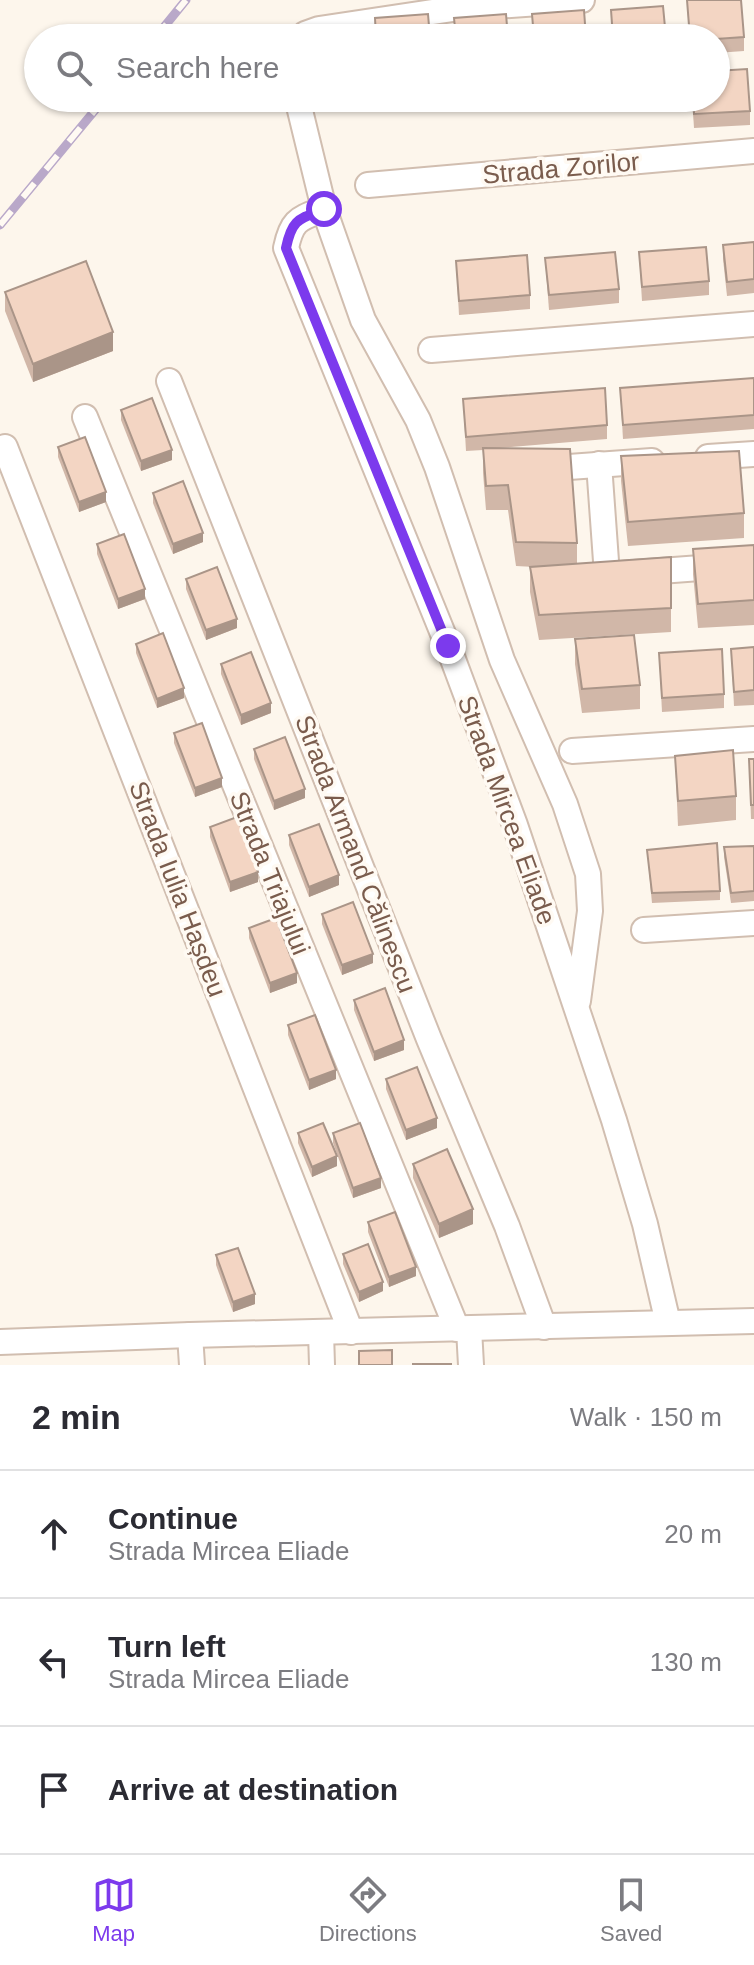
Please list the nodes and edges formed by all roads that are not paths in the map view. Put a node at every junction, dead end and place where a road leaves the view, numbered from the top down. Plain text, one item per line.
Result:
1 (582, 0) edge
2 (364, 24) edge
3 (300, 112) edge
4 (754, 151) edge
5 (368, 185) dead end
6 (324, 209) junction
7 (754, 324) edge
8 (431, 350) dead end
9 (169, 381) dead end
10 (85, 417) dead end
11 (5, 447) dead end
12 (754, 454) edge
13 (599, 464) junction
14 (512, 471) edge
15 (754, 564) edge
16 (754, 739) edge
17 (572, 751) dead end
18 (754, 923) edge
19 (644, 930) dead end
20 (577, 1010) junction
21 (754, 1321) edge
22 (668, 1323) junction
23 (544, 1327) junction
24 (463, 1329) junction
25 (321, 1332) junction
26 (351, 1332) junction
27 (190, 1335) junction
28 (14, 1350) edge
29 (192, 1365) edge
30 (322, 1365) edge
31 (471, 1365) edge

1 - 2 street
3 - 6 street
4 - 5 street, Strada Zorilor
6 - 20 street
6 - 20 street, Strada Mircea Eliade
7 - 8 street
9 - 23 street, Strada Armand Călinescu
10 - 24 street, Strada Triajului
11 - 26 street, Strada Iulia Hașdeu
12 - 13 street
13 - 14 street
13 - 15 street
16 - 17 street
18 - 19 street
20 - 22 street, Strada Mircea Eliade
21 - 22 street
22 - 23 street
23 - 24 street
24 - 26 street
24 - 31 street, Strada Triajului
25 - 26 street
25 - 27 street
25 - 30 street
27 - 28 street
27 - 29 street

